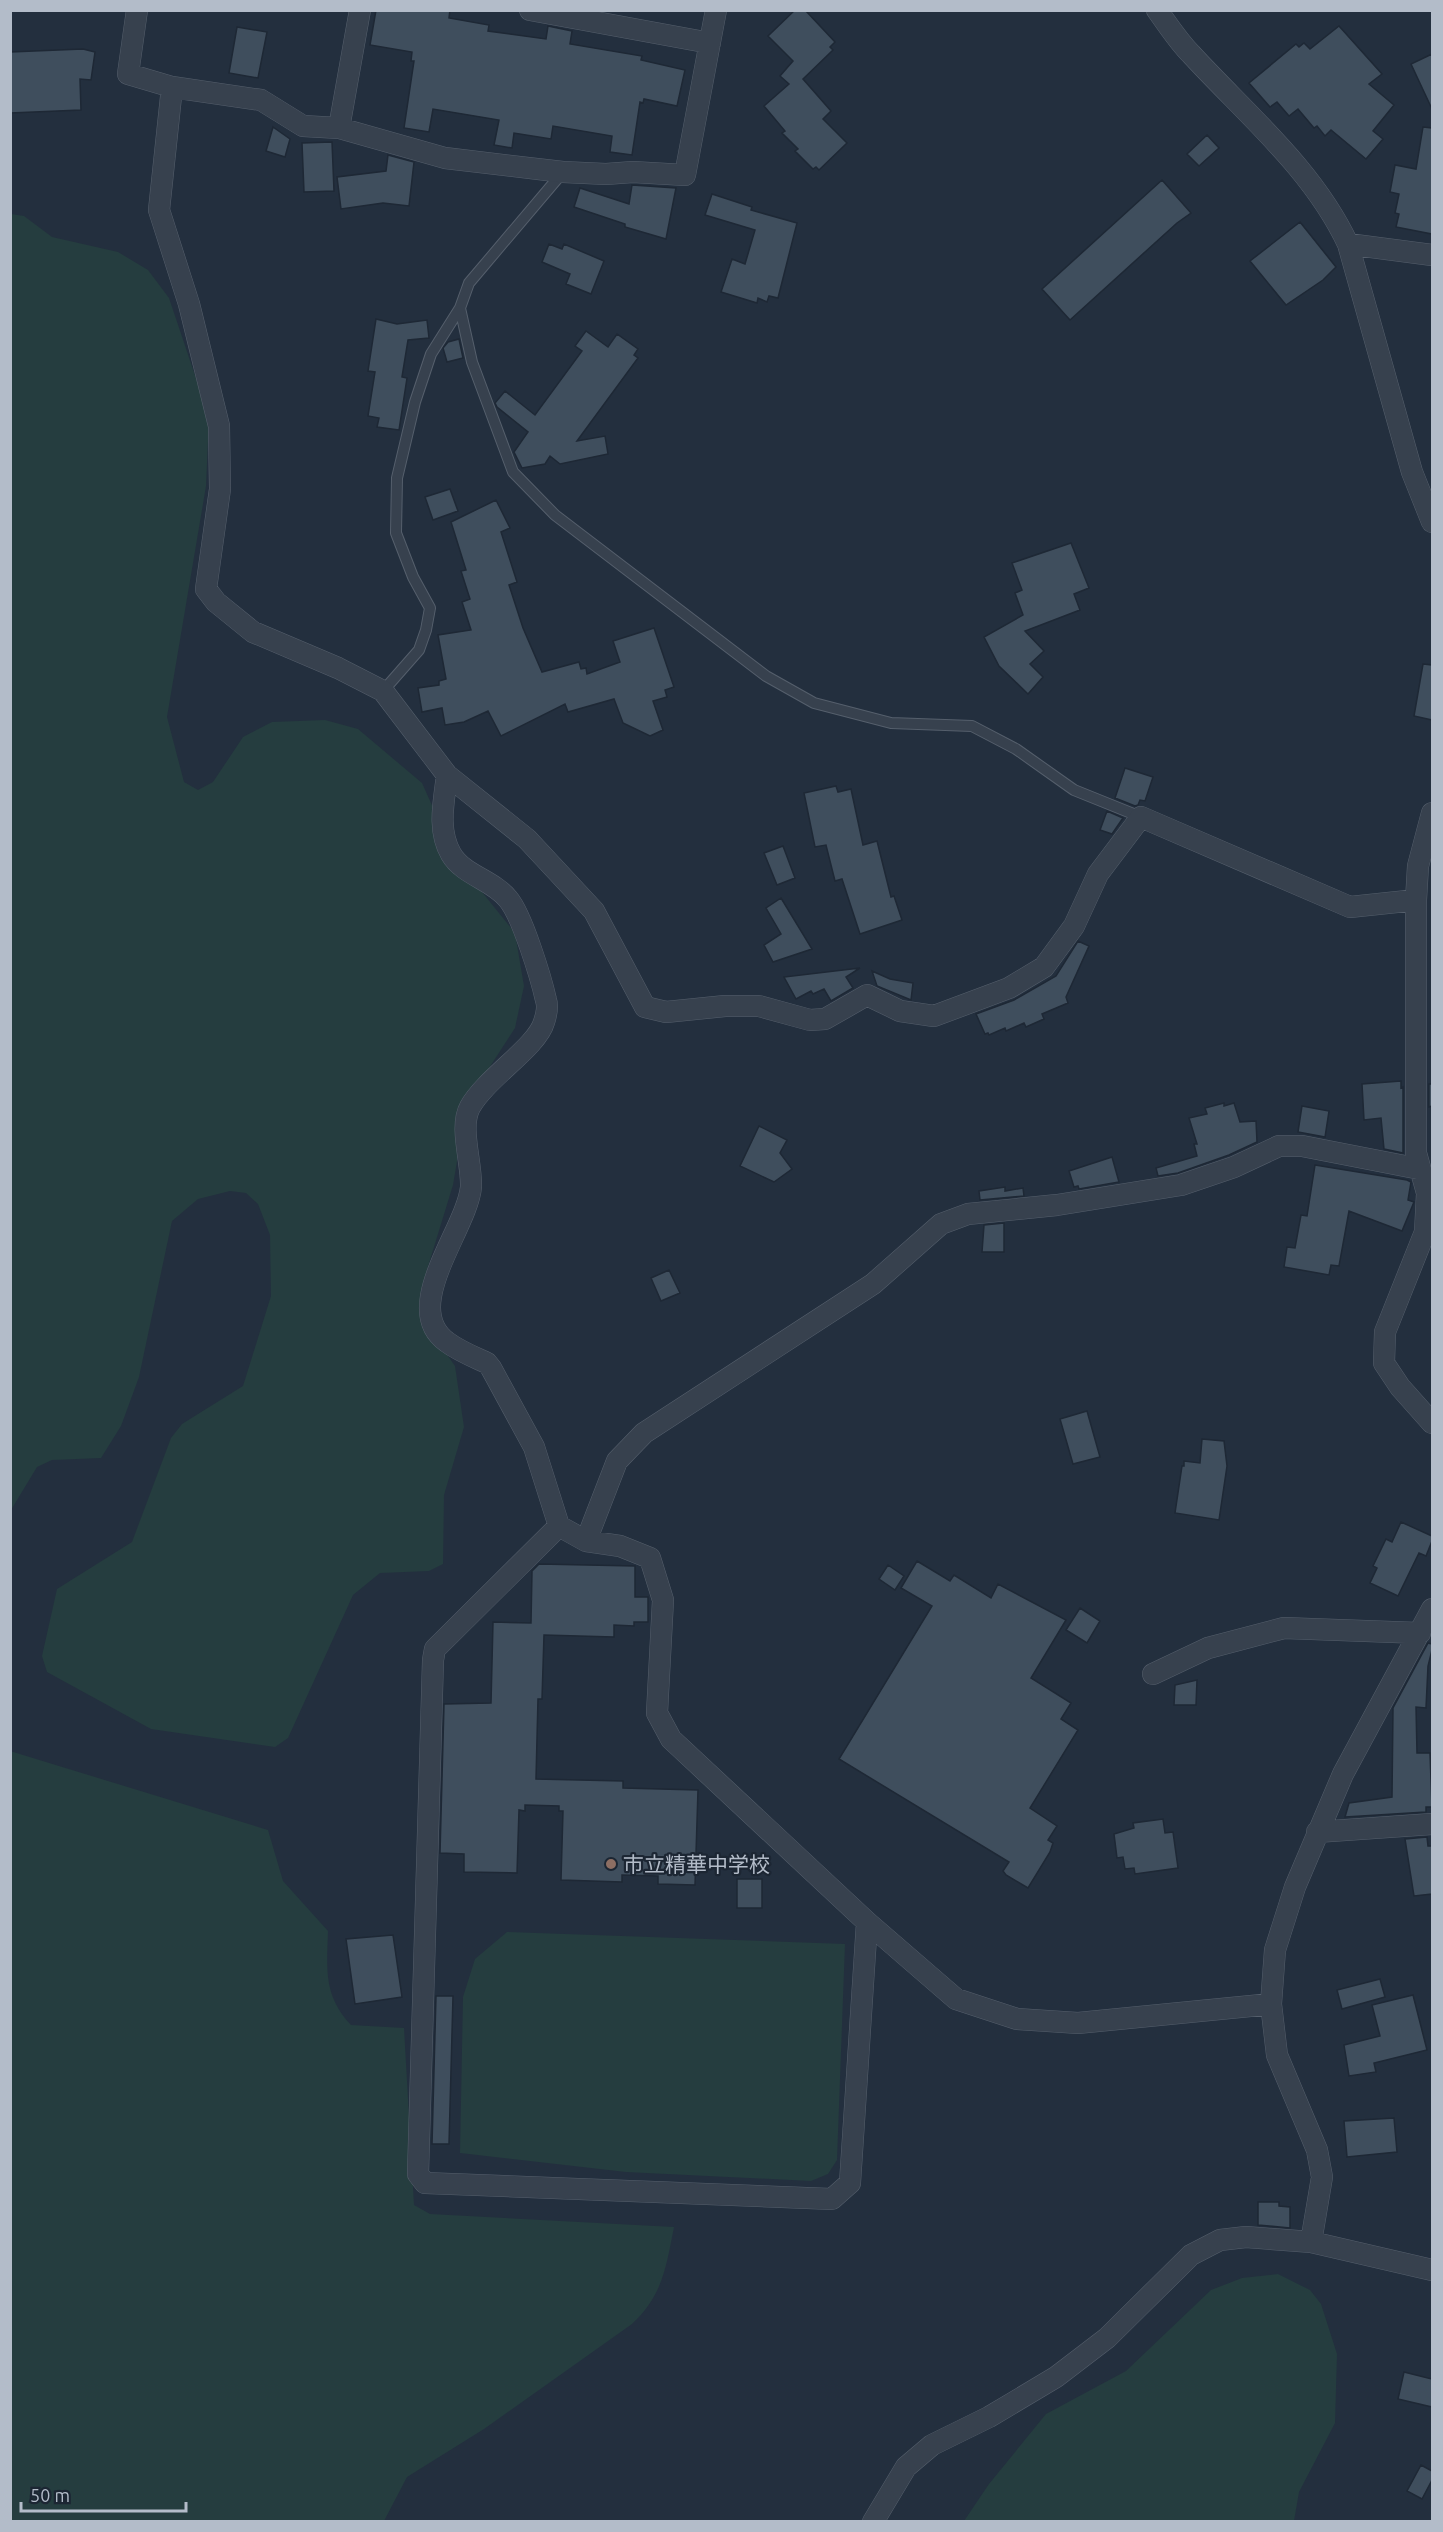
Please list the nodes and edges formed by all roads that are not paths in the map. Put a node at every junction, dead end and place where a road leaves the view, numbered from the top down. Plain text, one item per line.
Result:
1 (137, 10) edge
2 (360, 10) edge
3 (530, 10) edge
4 (716, 10) edge
5 (1157, 10) edge
6 (710, 43) junction
7 (172, 87) junction
8 (339, 128) junction
9 (563, 172) junction
10 (1348, 244) junction
11 (1432, 255) edge
12 (460, 308) junction
13 (1432, 522) edge
14 (383, 691) junction
15 (447, 775) junction
16 (1432, 813) edge
17 (1141, 817) junction
18 (1416, 900) junction
19 (1424, 1030) edge
20 (1420, 1169) junction
21 (1430, 1194) edge
22 (1432, 1423) edge
23 (559, 1526) junction
24 (586, 1541) junction
25 (1432, 1609) edge
26 (1420, 1633) junction
27 (1153, 1674) dead end
28 (1432, 1824) edge
29 (1317, 1832) junction
30 (867, 1922) junction
31 (1270, 2004) junction
32 (1311, 2242) junction
33 (1432, 2270) edge
34 (873, 2522) edge

1 - 7 street
2 - 8 street
3 - 6 street
4 - 6 street
5 - 10 street
6 - 9 street
7 - 8 street
7 - 14 street
8 - 9 street
9 - 12 lane
10 - 11 street
10 - 13 street
12 - 14 lane
12 - 17 lane
14 - 15 street
15 - 17 street
15 - 23 street
16 - 18 street
17 - 18 street
18 - 19 street
19 - 20 street
20 - 21 street
20 - 24 street
21 - 22 street
23 - 24 street
23 - 30 street
24 - 30 street
25 - 26 street
26 - 27 street
26 - 29 street
28 - 29 street
29 - 31 street
30 - 31 street
31 - 32 street
32 - 33 street
32 - 34 street

